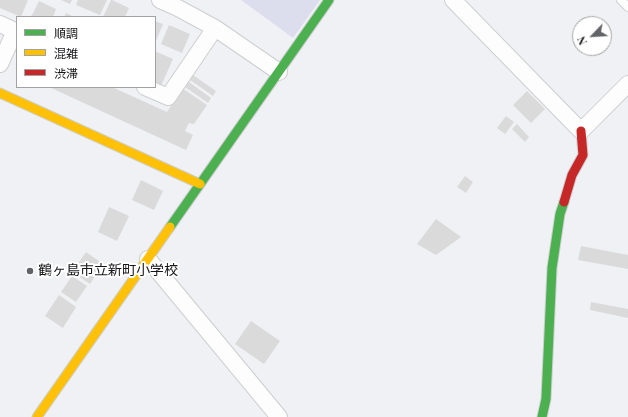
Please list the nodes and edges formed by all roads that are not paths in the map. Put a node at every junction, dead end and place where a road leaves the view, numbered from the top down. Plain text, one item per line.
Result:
1 (160, 0) edge
2 (329, 0) edge
3 (453, 0) edge
4 (621, 0) edge
5 (180, 4) edge
6 (628, 7) edge
7 (0, 24) edge
8 (215, 28) junction
9 (16, 31) edge
10 (0, 64) edge
11 (278, 72) junction
12 (628, 84) edge
13 (147, 88) edge
14 (0, 93) edge
15 (581, 131) junction
16 (200, 184) junction
17 (148, 259) junction
18 (37, 417) edge
19 (280, 417) edge
20 (542, 417) edge

1 - 5 street
2 - 11 street
3 - 15 street
4 - 6 lane
5 - 8 street
7 - 9 street
8 - 11 street
8 - 13 street
9 - 10 street
11 - 16 street
12 - 15 street
14 - 16 street
15 - 20 street
16 - 17 street
17 - 18 street
17 - 19 street

